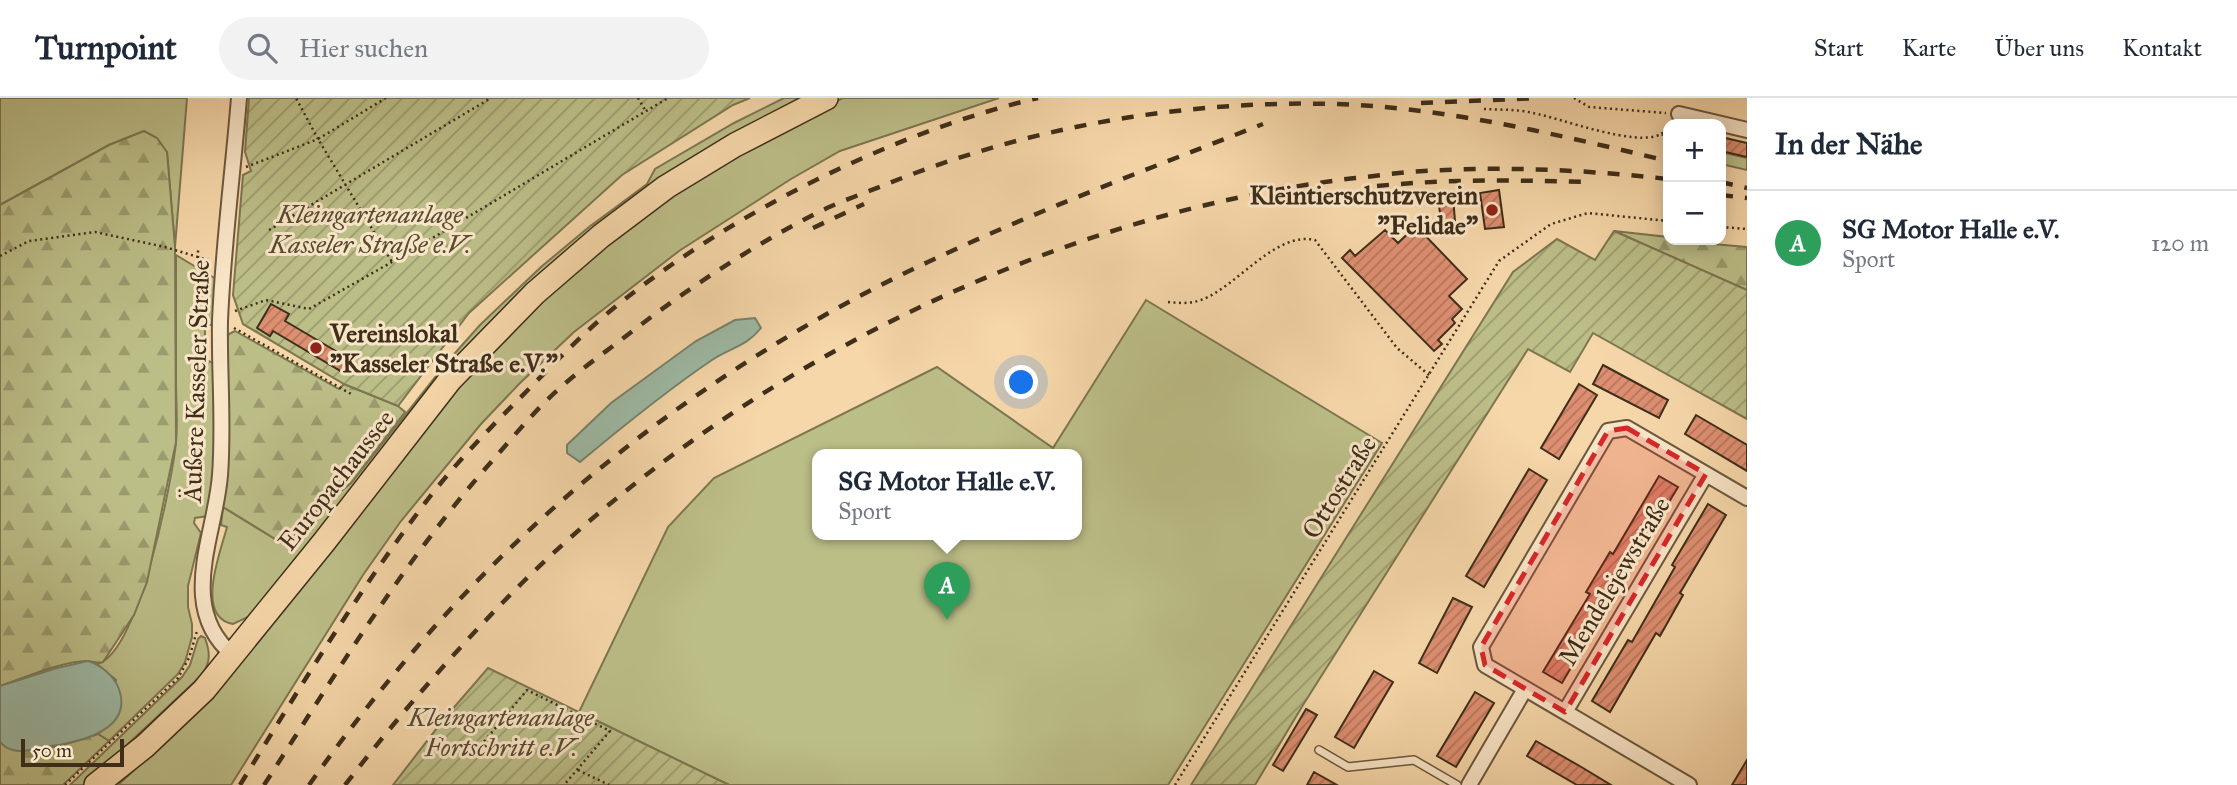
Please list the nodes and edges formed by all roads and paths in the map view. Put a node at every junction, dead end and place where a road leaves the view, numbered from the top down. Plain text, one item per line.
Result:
1 (239, 98) edge
2 (296, 98) edge
3 (386, 98) edge
4 (491, 98) edge
5 (638, 98) edge
6 (668, 98) edge
7 (826, 98) edge
8 (1574, 98) edge
9 (1484, 108) dead end
10 (646, 111) junction
11 (1679, 114) joint
12 (1747, 130) edge
13 (1662, 134) edge
14 (318, 139) junction
15 (233, 172) junction
16 (346, 185) junction
17 (1663, 220) edge
18 (1726, 227) edge
19 (1747, 229) edge
20 (269, 230) dead end
21 (198, 248) dead end
22 (0, 256) edge
23 (198, 258) junction
24 (393, 262) junction
25 (225, 264) junction
26 (1168, 302) dead end
27 (220, 320) junction
28 (1429, 375) junction
29 (353, 395) dead end
30 (1706, 474) junction
31 (1747, 498) edge
32 (196, 625) dead end
33 (233, 655) junction
34 (1525, 690) junction
35 (1565, 712) junction
36 (145, 746) junction
37 (477, 750) dead end
38 (1319, 750) dead end
39 (578, 770) junction
40 (65, 785) edge
41 (96, 785) edge
42 (112, 785) edge
43 (564, 785) edge
44 (609, 785) edge
45 (1175, 785) edge
46 (1457, 785) edge
47 (1469, 785) edge
48 (1689, 785) edge

1 - 15 street, Äußere Kasseler Straße
2 - 14 path
3 - 14 path
4 - 16 path
5 - 10 path
6 - 10 path
7 - 33 main road, Europachaussee
8 - 11 path
9 - 13 path
10 - 24 path
11 - 12 street
14 - 15 path
14 - 16 path
15 - 25 street, Äußere Kasseler Straße
16 - 20 path
16 - 24 path
17 - 28 path, Ottostraße
18 - 19 path
21 - 23 path
22 - 23 path
23 - 25 path
24 - 27 path
25 - 27 street, Äußere Kasseler Straße
26 - 28 path
27 - 29 path
27 - 33 street, Äußere Kasseler Straße
28 - 45 path, Ottostraße
30 - 31 street
30 - 34 street
30 - 35 street, Mendelejewstraße
32 - 40 path
33 - 36 main road, Europachaussee
34 - 35 street
34 - 47 street
35 - 48 street
36 - 41 main road, Europachaussee
36 - 42 main road, Europachaussee
37 - 39 path
38 - 46 lane
39 - 43 path
39 - 44 path

